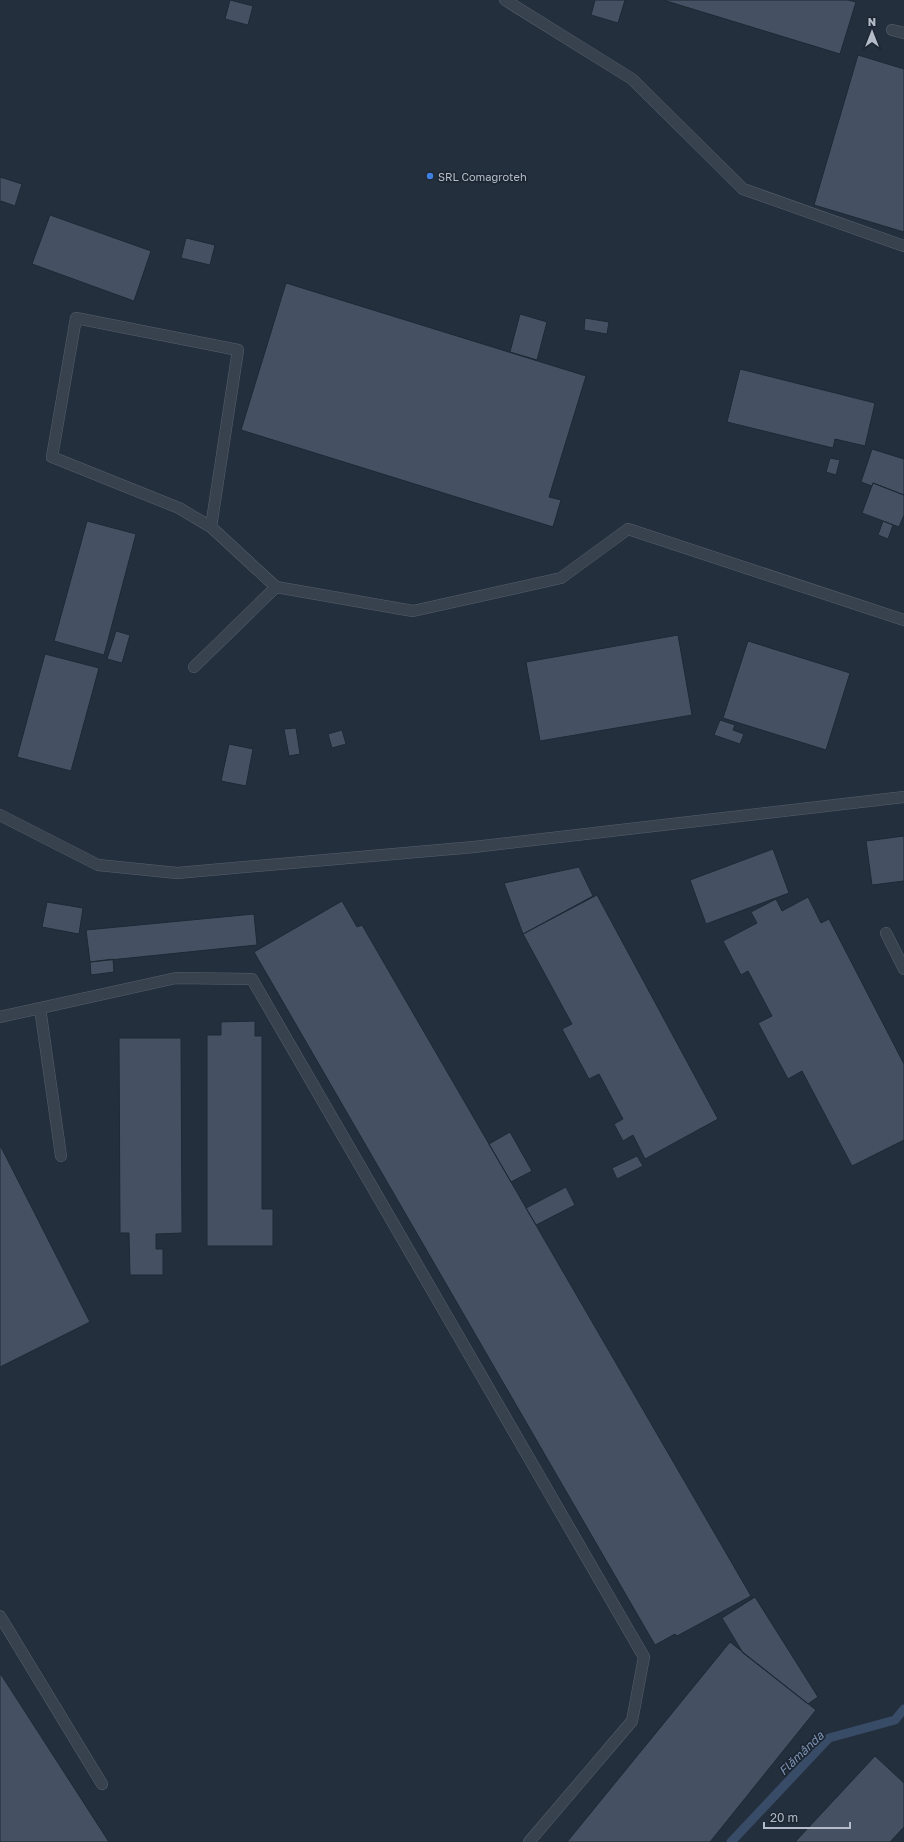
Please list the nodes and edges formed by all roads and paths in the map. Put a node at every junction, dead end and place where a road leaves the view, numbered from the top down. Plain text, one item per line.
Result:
1 (505, 0) edge
2 (892, 30) dead end
3 (904, 33) edge
4 (904, 246) edge
5 (211, 527) junction
6 (276, 587) junction
7 (904, 620) edge
8 (194, 666) dead end
9 (904, 797) edge
10 (0, 815) edge
11 (886, 933) dead end
12 (904, 969) edge
13 (40, 1008) junction
14 (0, 1017) edge
15 (61, 1156) dead end
16 (0, 1616) edge
17 (102, 1784) dead end
18 (529, 1842) edge

1 - 4 lane
2 - 3 lane
5 - 5 lane
5 - 6 lane
6 - 7 lane
6 - 8 lane
9 - 10 lane
11 - 12 lane
13 - 14 lane
13 - 15 lane
13 - 18 lane
16 - 17 lane

